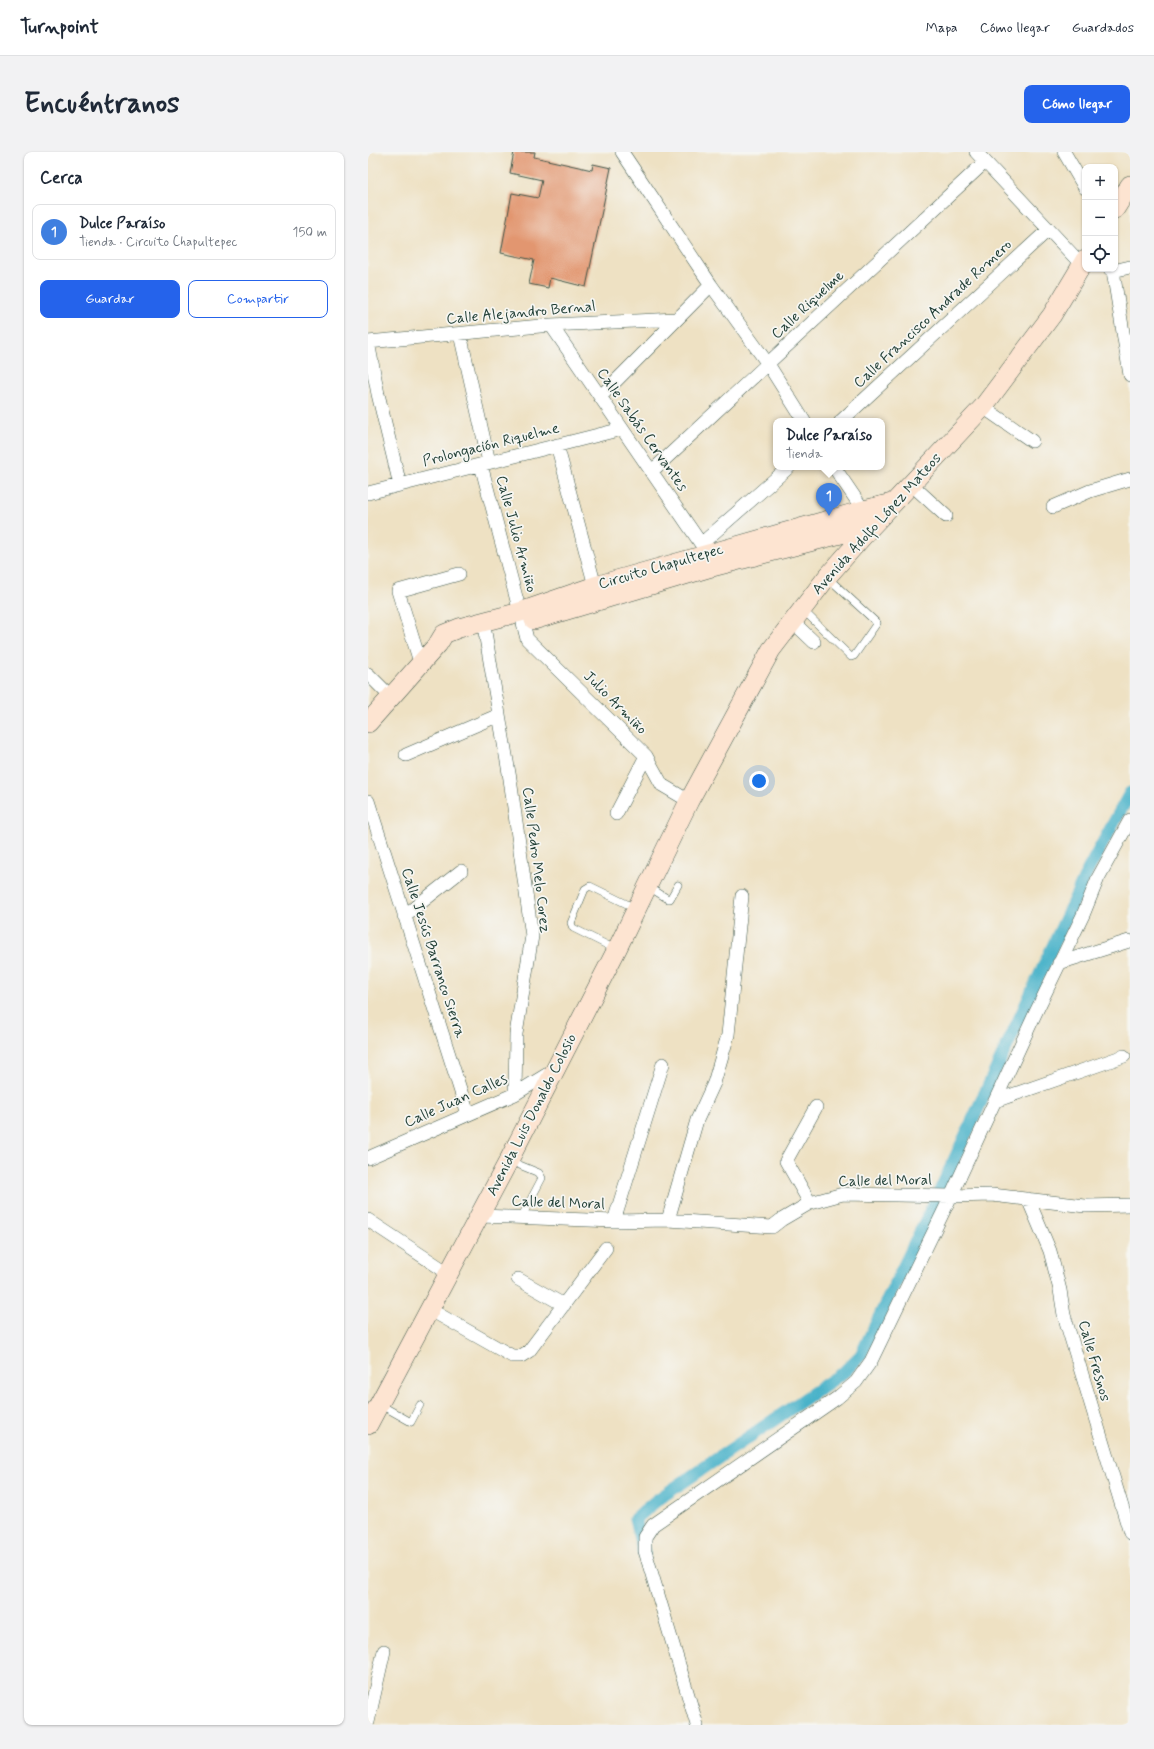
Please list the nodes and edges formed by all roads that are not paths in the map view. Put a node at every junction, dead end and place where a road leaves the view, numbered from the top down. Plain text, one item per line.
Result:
1 (622, 152) edge
2 (976, 152) edge
3 (1064, 152) edge
4 (985, 162) junction
5 (1082, 183) edge
6 (1130, 185) edge
7 (1118, 204) edge
8 (1048, 230) junction
9 (1082, 262) edge
10 (1082, 265) edge
11 (1130, 268) edge
12 (1118, 269) edge
13 (1111, 272) edge
14 (711, 285) junction
15 (677, 319) junction
16 (551, 325) junction
17 (460, 334) junction
18 (368, 342) edge
19 (768, 364) junction
20 (1130, 375) edge
21 (373, 395) edge
22 (600, 397) junction
23 (984, 407) junction
24 (802, 418) edge
25 (844, 418) edge
26 (622, 429) junction
27 (1032, 441) dead end
28 (557, 445) junction
29 (485, 464) junction
30 (787, 470) edge
31 (836, 470) edge
32 (651, 472) junction
33 (1130, 479) edge
34 (911, 484) junction
35 (400, 485) junction
36 (368, 493) edge
37 (1052, 507) dead end
38 (946, 516) dead end
39 (868, 518) junction
40 (704, 549) junction
41 (459, 574) dead end
42 (827, 577) junction
43 (595, 586) junction
44 (797, 615) junction
45 (521, 617) junction
46 (485, 632) junction
47 (814, 642) dead end
48 (438, 644) junction
49 (420, 662) junction
50 (368, 674) edge
51 (390, 697) junction
52 (499, 715) junction
53 (368, 723) edge
54 (406, 755) dead end
55 (646, 756) junction
56 (368, 801) edge
57 (689, 801) junction
58 (616, 814) dead end
59 (1130, 820) edge
60 (461, 871) dead end
61 (678, 885) dead end
62 (647, 886) junction
63 (742, 896) dead end
64 (636, 908) junction
65 (404, 916) junction
66 (1129, 941) dead end
67 (617, 949) junction
68 (1059, 963) junction
69 (1124, 1056) dead end
70 (663, 1064) dead end
71 (556, 1069) junction
72 (514, 1094) junction
73 (995, 1101) junction
74 (816, 1107) dead end
75 (468, 1114) junction
76 (368, 1158) edge
77 (509, 1160) junction
78 (944, 1196) junction
79 (1028, 1199) junction
80 (810, 1203) junction
81 (1130, 1205) edge
82 (480, 1216) junction
83 (521, 1218) junction
84 (368, 1220) edge
85 (619, 1221) junction
86 (663, 1221) junction
87 (606, 1248) dead end
88 (448, 1273) junction
89 (518, 1279) dead end
90 (564, 1305) junction
91 (430, 1309) junction
92 (378, 1404) junction
93 (420, 1405) dead end
94 (368, 1425) edge
95 (1130, 1533) edge
96 (384, 1651) dead end
97 (368, 1722) edge
98 (697, 1725) edge

1 - 14 street
2 - 4 street
3 - 5 street
4 - 8 street
4 - 19 street, Calle Riquelme
6 - 7 main road
8 - 9 street
8 - 25 street, Calle Francisco Andrade Romero
10 - 23 main road, Avenida Adolfo López Mateos
11 - 12 street
13 - 20 street
14 - 15 street
14 - 19 street
15 - 16 street, Calle Alejandro Bernal
15 - 22 street
16 - 17 street, Calle Alejandro Bernal
16 - 22 street, Calle Sabás Cervantes
17 - 18 street, Calle Alejandro Bernal
17 - 29 street, Calle Julio Armiño
18 - 21 street
19 - 24 street
19 - 32 street, Calle Riquelme
21 - 35 street
22 - 26 street, Calle Sabás Cervantes
23 - 27 street
23 - 34 main road, Avenida Adolfo López Mateos
26 - 28 street, Prolongación Riquelme
26 - 32 street, Calle Sabás Cervantes
28 - 29 street, Prolongación Riquelme
28 - 43 street
29 - 35 street, Prolongación Riquelme
29 - 45 street, Calle Julio Armiño
30 - 40 street
31 - 39 street
32 - 40 street, Calle Sabás Cervantes
33 - 37 street
34 - 38 street
34 - 39 main road, Avenida Adolfo López Mateos
35 - 36 street, Prolongación Riquelme
39 - 40 main road, Circuito Chapultepec
39 - 42 main road, Avenida Adolfo López Mateos
39 - 45 main road, Circuito Chapultepec
40 - 43 main road, Circuito Chapultepec
41 - 49 street
42 - 44 main road, Avenida Adolfo López Mateos
42 - 44 lane
43 - 45 main road, Circuito Chapultepec
44 - 47 street
44 - 57 main road, Avenida Adolfo López Mateos
45 - 46 main road, Circuito Chapultepec
45 - 48 main road, Circuito Chapultepec
45 - 55 street, Julio Armiño
46 - 48 main road, Circuito Chapultepec
46 - 52 street, Calle Pedro Melo Corez
48 - 49 main road, Circuito Chapultepec
49 - 51 main road, Circuito Chapultepec
50 - 51 street
51 - 53 main road, Circuito Chapultepec
52 - 54 street
52 - 72 street, Calle Pedro Melo Corez
55 - 57 street, Julio Armiño
55 - 58 street
56 - 65 street, Calle Jesús Barranco Sierra
57 - 62 main road, Avenida Luis Donaldo Colosio
59 - 68 street
60 - 65 street
61 - 62 lane
62 - 64 main road, Avenida Luis Donaldo Colosio
63 - 86 street
64 - 67 main road, Avenida Luis Donaldo Colosio
64 - 67 lane
65 - 75 street, Calle Jesús Barranco Sierra
66 - 68 street
67 - 71 main road, Avenida Luis Donaldo Colosio
68 - 73 street
69 - 73 street
70 - 85 street
71 - 72 street, Calle Juan Calles
71 - 77 main road, Avenida Luis Donaldo Colosio
72 - 75 street, Calle Juan Calles
73 - 78 street
74 - 80 street
75 - 76 street, Calle Juan Calles
77 - 82 main road, Avenida Luis Donaldo Colosio
77 - 83 lane
78 - 79 street, Calle del Moral
78 - 80 street, Calle del Moral
78 - 98 street
79 - 81 street, Calle del Moral
79 - 95 street, Calle Fresnos
80 - 86 street, Calle del Moral
82 - 83 street, Calle del Moral
82 - 88 main road, Avenida Luis Donaldo Colosio
83 - 85 street, Calle del Moral
84 - 88 street
85 - 86 street, Calle del Moral
87 - 90 street
88 - 91 main road, Avenida Luis Donaldo Colosio
89 - 90 street
90 - 91 street
91 - 92 main road, Avenida Luis Donaldo Colosio
92 - 93 lane
92 - 94 main road, Avenida Luis Donaldo Colosio
96 - 97 street

